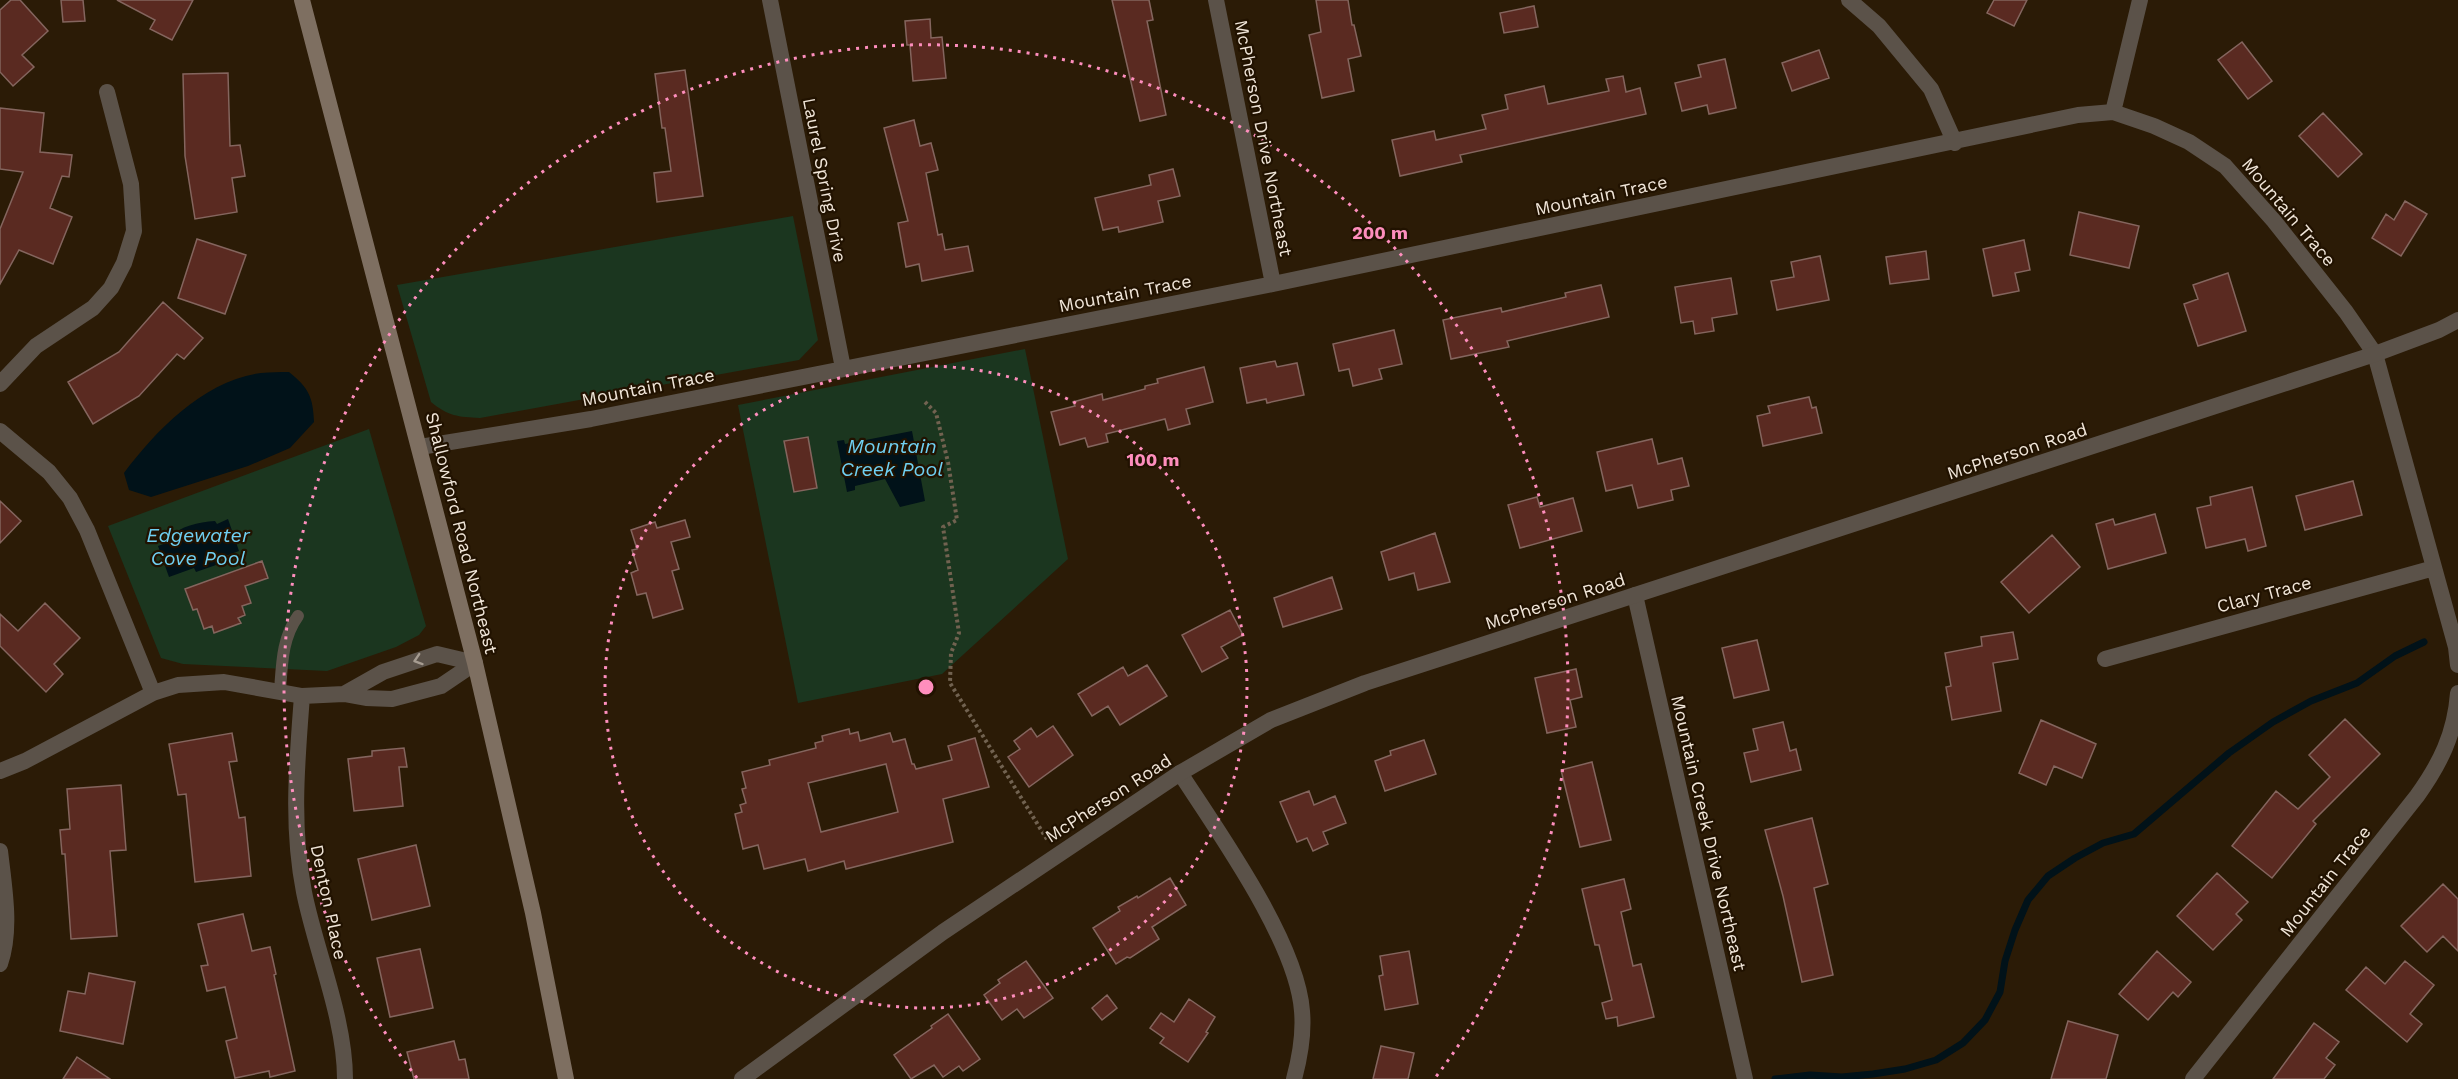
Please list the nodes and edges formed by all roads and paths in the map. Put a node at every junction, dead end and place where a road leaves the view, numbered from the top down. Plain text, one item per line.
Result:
1 (302, 0) edge
2 (770, 0) edge
3 (1216, 0) edge
4 (1849, 0) edge
5 (2140, 0) edge
6 (107, 92) dead end
7 (2113, 112) junction
8 (1955, 143) junction
9 (1273, 284) junction
10 (2458, 320) edge
11 (2375, 354) junction
12 (843, 368) junction
13 (0, 384) edge
14 (925, 402) dead end
15 (0, 431) edge
16 (420, 447) junction
17 (2434, 568) junction
18 (1635, 595) junction
19 (298, 616) dead end
20 (2105, 659) dead end
21 (475, 663) junction
22 (2458, 665) edge
23 (280, 691) junction
24 (153, 693) junction
25 (2458, 693) edge
26 (344, 694) junction
27 (302, 696) junction
28 (0, 771) edge
29 (1180, 773) junction
30 (0, 851) edge
31 (1056, 855) junction
32 (0, 964) edge
33 (345, 1079) edge
34 (566, 1079) edge
35 (742, 1079) edge
36 (1294, 1079) edge
37 (1745, 1079) edge
38 (2193, 1079) edge

1 - 16 main road, Shallowford Road Northeast
2 - 12 street, Laurel Spring Drive
3 - 9 street, McPherson Drive Northeast
4 - 8 street
5 - 7 street
6 - 13 street
7 - 8 street, Mountain Trace
7 - 11 street, Mountain Trace
8 - 9 street, Mountain Trace
9 - 12 street, Mountain Trace
10 - 11 street, McPherson Road
11 - 17 street, Mountain Trace
11 - 18 street, McPherson Road
12 - 16 street, Mountain Trace
14 - 31 path
15 - 24 street
16 - 21 main road, Shallowford Road Northeast
17 - 20 street, Clary Trace
17 - 22 street, Mountain Trace
18 - 29 street, McPherson Road
18 - 37 street, Mountain Creek Drive Northeast
19 - 23 lane
21 - 26 street
21 -> 26 street
21 - 34 main road, Shallowford Road Northeast
23 - 24 street
23 - 27 street
24 - 28 street
25 - 38 street, Mountain Trace
26 - 27 street
27 - 33 street, Denton Place
29 - 31 street, McPherson Road
29 - 36 street
30 - 32 street
31 - 35 street, McPherson Road

